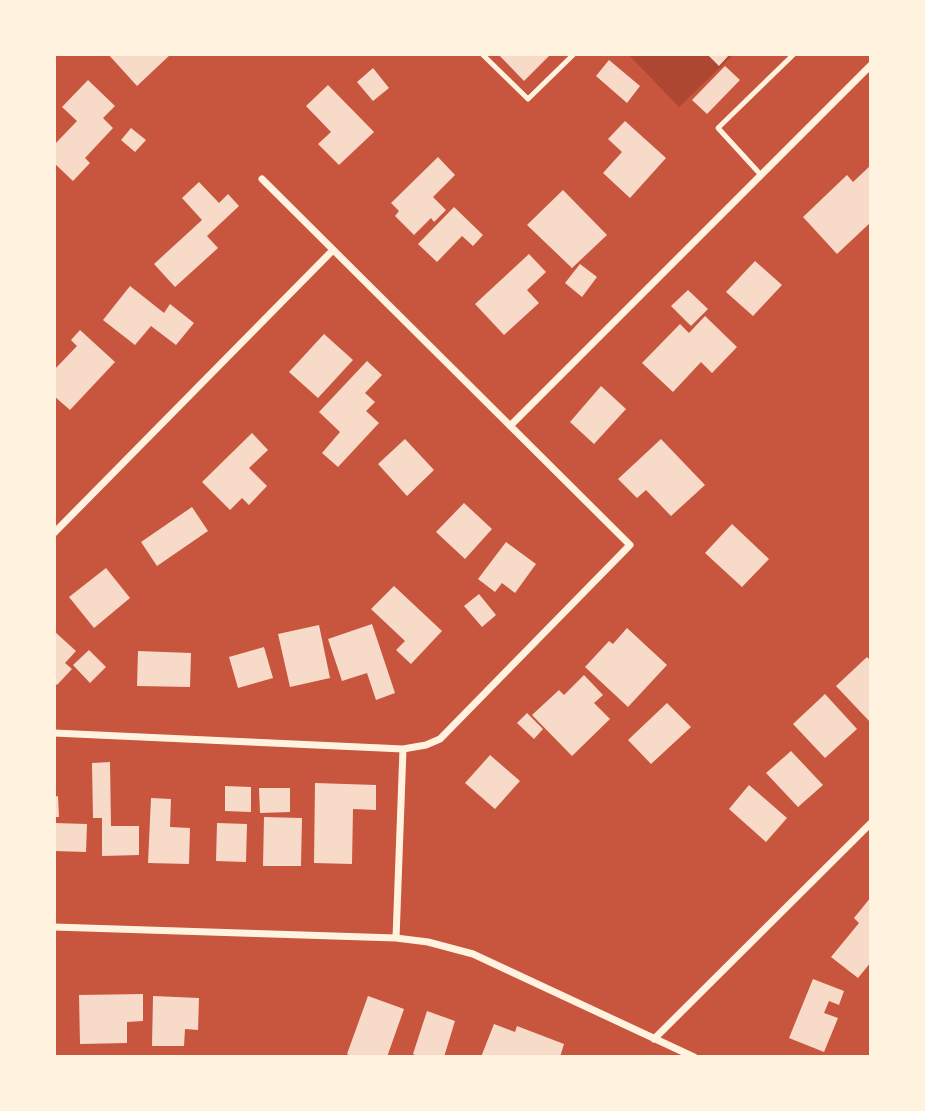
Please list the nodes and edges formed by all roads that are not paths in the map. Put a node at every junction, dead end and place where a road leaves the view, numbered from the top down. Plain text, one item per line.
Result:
1 (482, 54) edge
2 (574, 54) edge
3 (794, 54) edge
4 (871, 65) edge
5 (761, 175) junction
6 (261, 179) dead end
7 (333, 250) junction
8 (510, 426) junction
9 (54, 533) edge
10 (54, 733) edge
11 (403, 749) junction
12 (871, 823) edge
13 (54, 928) edge
14 (396, 938) junction
15 (654, 1039) junction
16 (694, 1057) edge

1 - 2 lane
3 - 5 lane
4 - 5 street
5 - 8 street
6 - 7 street
7 - 8 street
7 - 9 street
8 - 11 street
10 - 11 street
11 - 14 street
12 - 15 street
13 - 14 street
14 - 15 street
15 - 16 street

